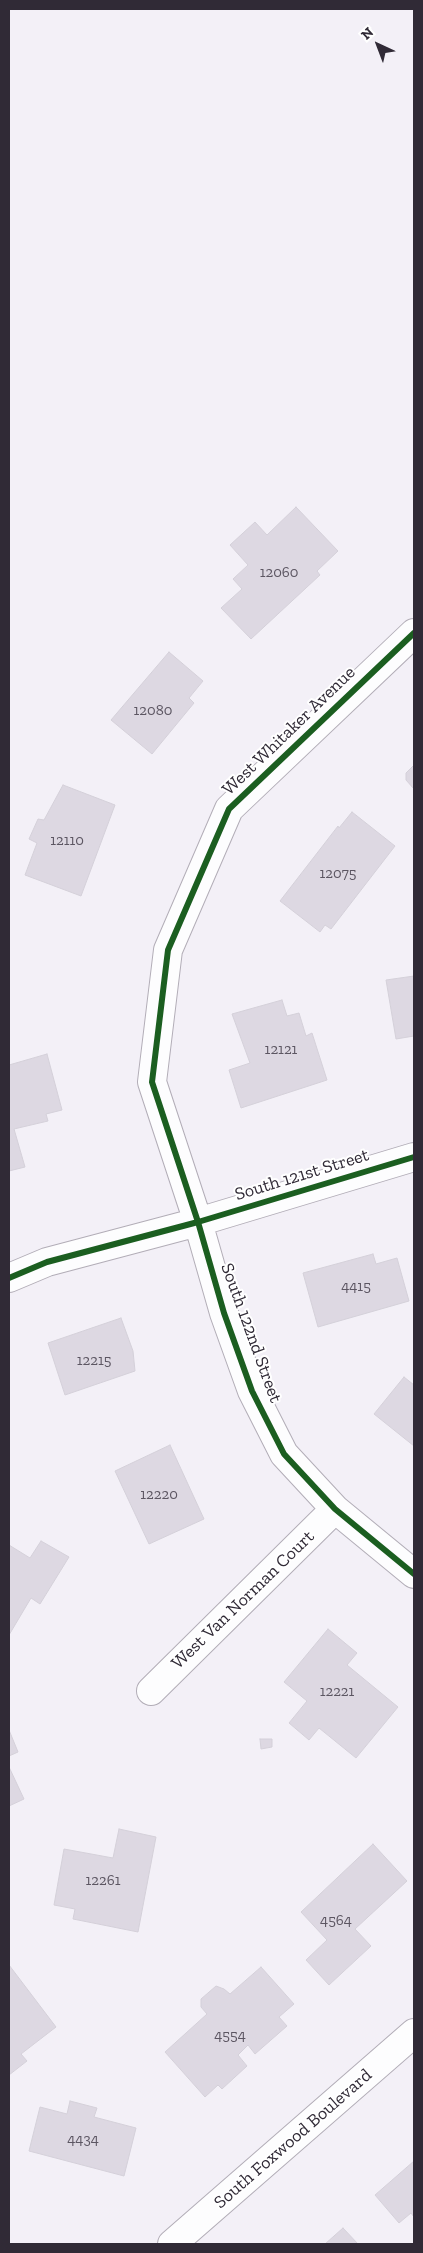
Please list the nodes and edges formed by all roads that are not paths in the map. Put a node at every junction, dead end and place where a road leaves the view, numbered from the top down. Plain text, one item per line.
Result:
1 (414, 633) edge
2 (414, 1157) edge
3 (198, 1222) junction
4 (9, 1278) edge
5 (336, 1509) junction
6 (414, 1574) edge
7 (151, 1691) dead end
8 (414, 2033) edge
9 (172, 2244) edge

1 - 3 street, West Whitaker Avenue
2 - 3 street, South 121st Street
3 - 4 street
3 - 5 street, South 122nd Street
5 - 6 street, South 122nd Street
5 - 7 street, West Van Norman Court
8 - 9 street, South Foxwood Boulevard

